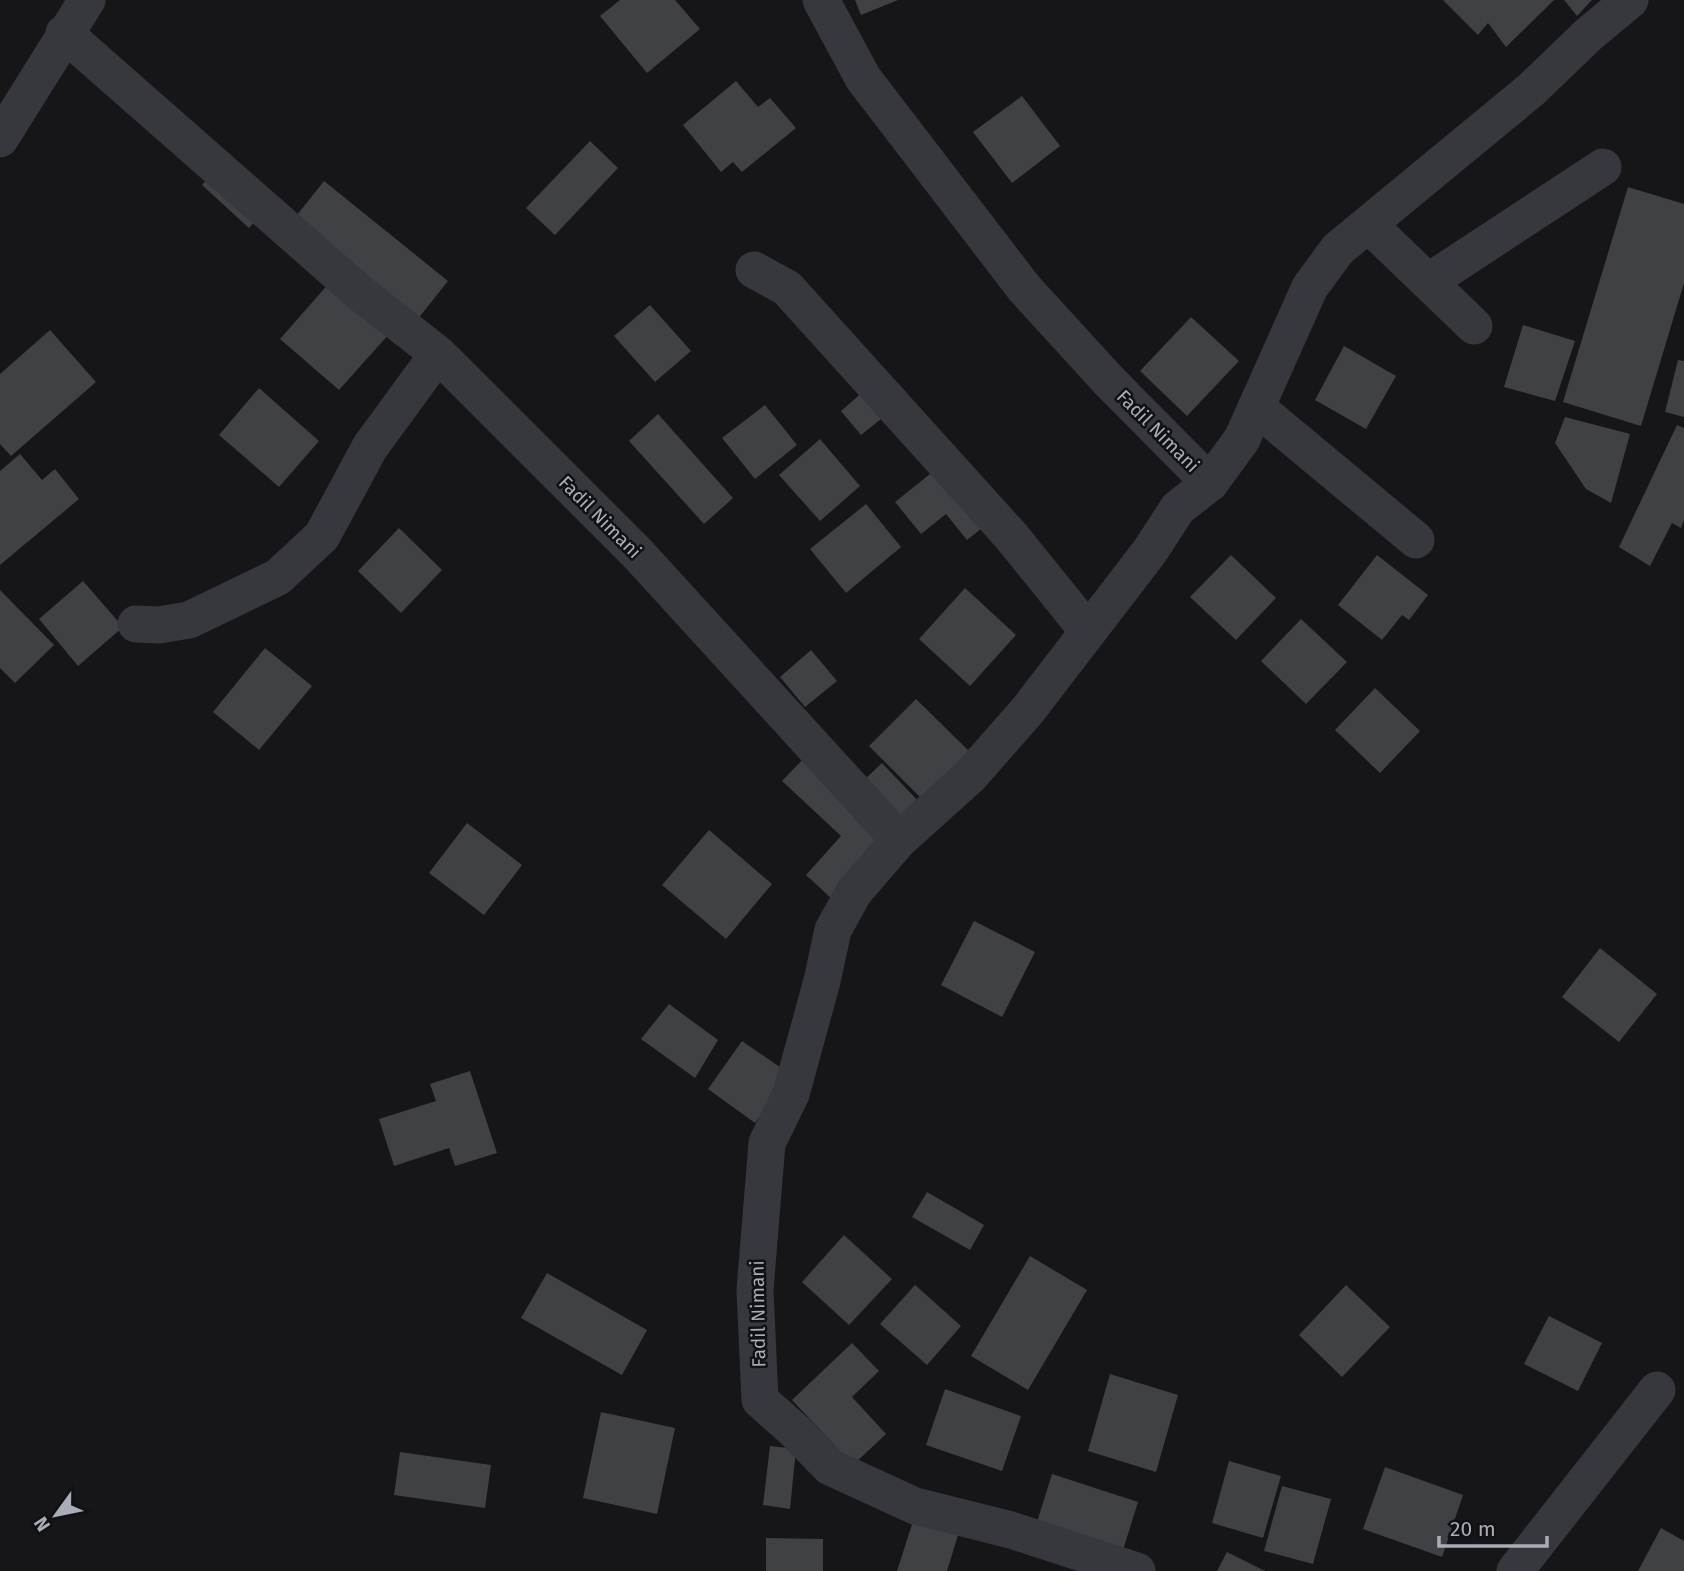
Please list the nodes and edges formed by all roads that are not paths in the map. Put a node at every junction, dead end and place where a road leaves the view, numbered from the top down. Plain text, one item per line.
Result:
1 (87, 0) edge
2 (821, 0) edge
3 (1630, 0) edge
4 (64, 33) junction
5 (0, 139) edge
6 (1603, 167) dead end
7 (1369, 225) junction
8 (754, 270) dead end
9 (1428, 282) junction
10 (1474, 326) dead end
11 (438, 354) junction
12 (1256, 407) junction
13 (1210, 483) junction
14 (1416, 540) dead end
15 (136, 624) dead end
16 (1087, 631) junction
17 (899, 840) junction
18 (1657, 1390) dead end
19 (1137, 1571) edge
20 (1516, 1571) edge

1 - 4 street
2 - 13 street, Fadil Nimani
3 - 7 street
4 - 5 street
4 - 11 street, Fadil Nimani
6 - 9 street
7 - 9 street
7 - 12 street
8 - 16 street
9 - 10 street
11 - 15 street
11 - 17 street, Fadil Nimani
12 - 13 street
12 - 14 street
13 - 16 street, Fadil Nimani
16 - 17 street, Fadil Nimani
17 - 19 street, Fadil Nimani
18 - 20 street

